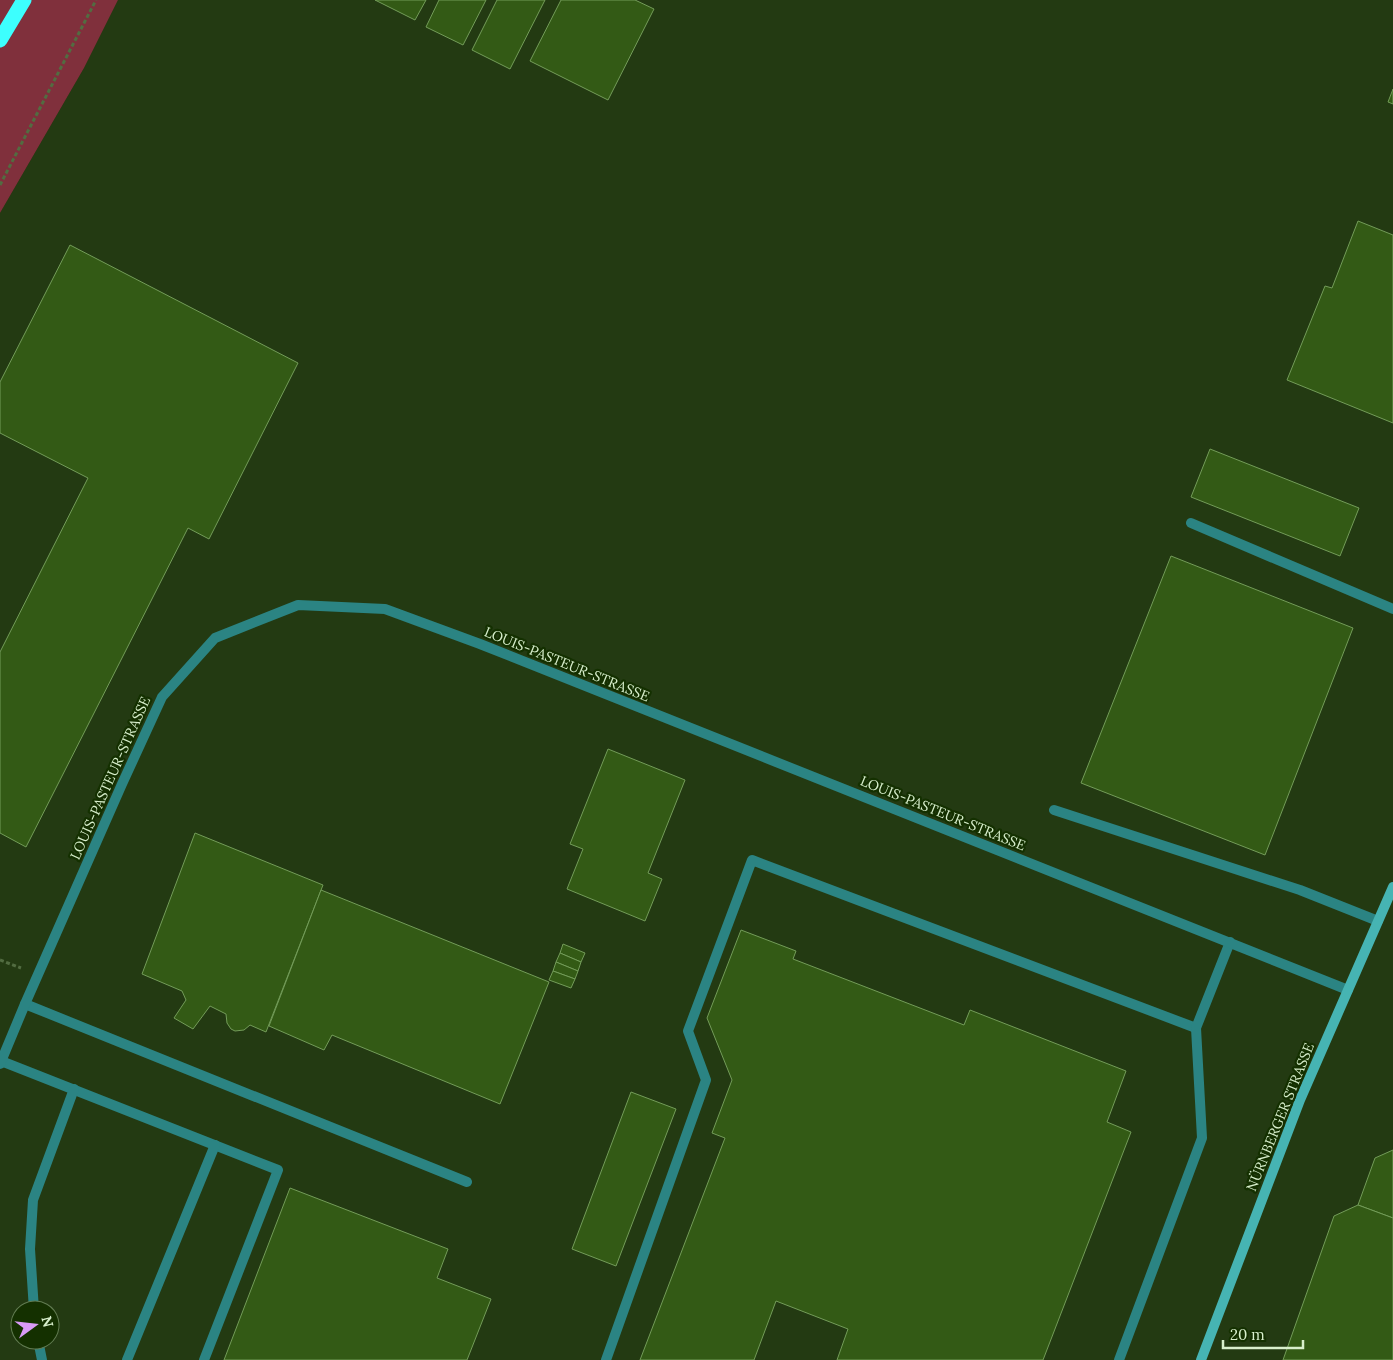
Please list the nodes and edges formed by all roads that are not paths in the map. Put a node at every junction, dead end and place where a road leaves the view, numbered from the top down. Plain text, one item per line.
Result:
1 (24, 0) edge
2 (0, 40) edge
3 (1191, 523) dead end
4 (1393, 609) edge
5 (1054, 810) dead end
6 (1393, 887) edge
7 (1378, 922) junction
8 (1230, 942) junction
9 (1348, 990) junction
10 (25, 1004) junction
11 (1196, 1028) junction
12 (1, 1063) edge
13 (74, 1089) junction
14 (215, 1145) junction
15 (467, 1182) dead end
16 (33, 1300) edge
17 (127, 1360) edge
18 (204, 1360) edge
19 (606, 1360) edge
20 (1119, 1360) edge
21 (1201, 1360) edge

1 - 2 highway
3 - 4 street
5 - 7 street
6 - 7 street, NÜRNBERGER STRASSE
7 - 9 street, NÜRNBERGER STRASSE
8 - 9 street, LOUIS-PASTEUR-STRASSE
8 - 10 street, LOUIS-PASTEUR-STRASSE
8 - 11 street
9 - 21 street, NÜRNBERGER STRASSE
10 - 12 street, LOUIS-PASTEUR-STRASSE
10 - 15 street
11 - 19 street
11 - 20 street
12 - 13 street
13 - 14 street
13 - 16 street
14 - 17 street
14 - 18 street

